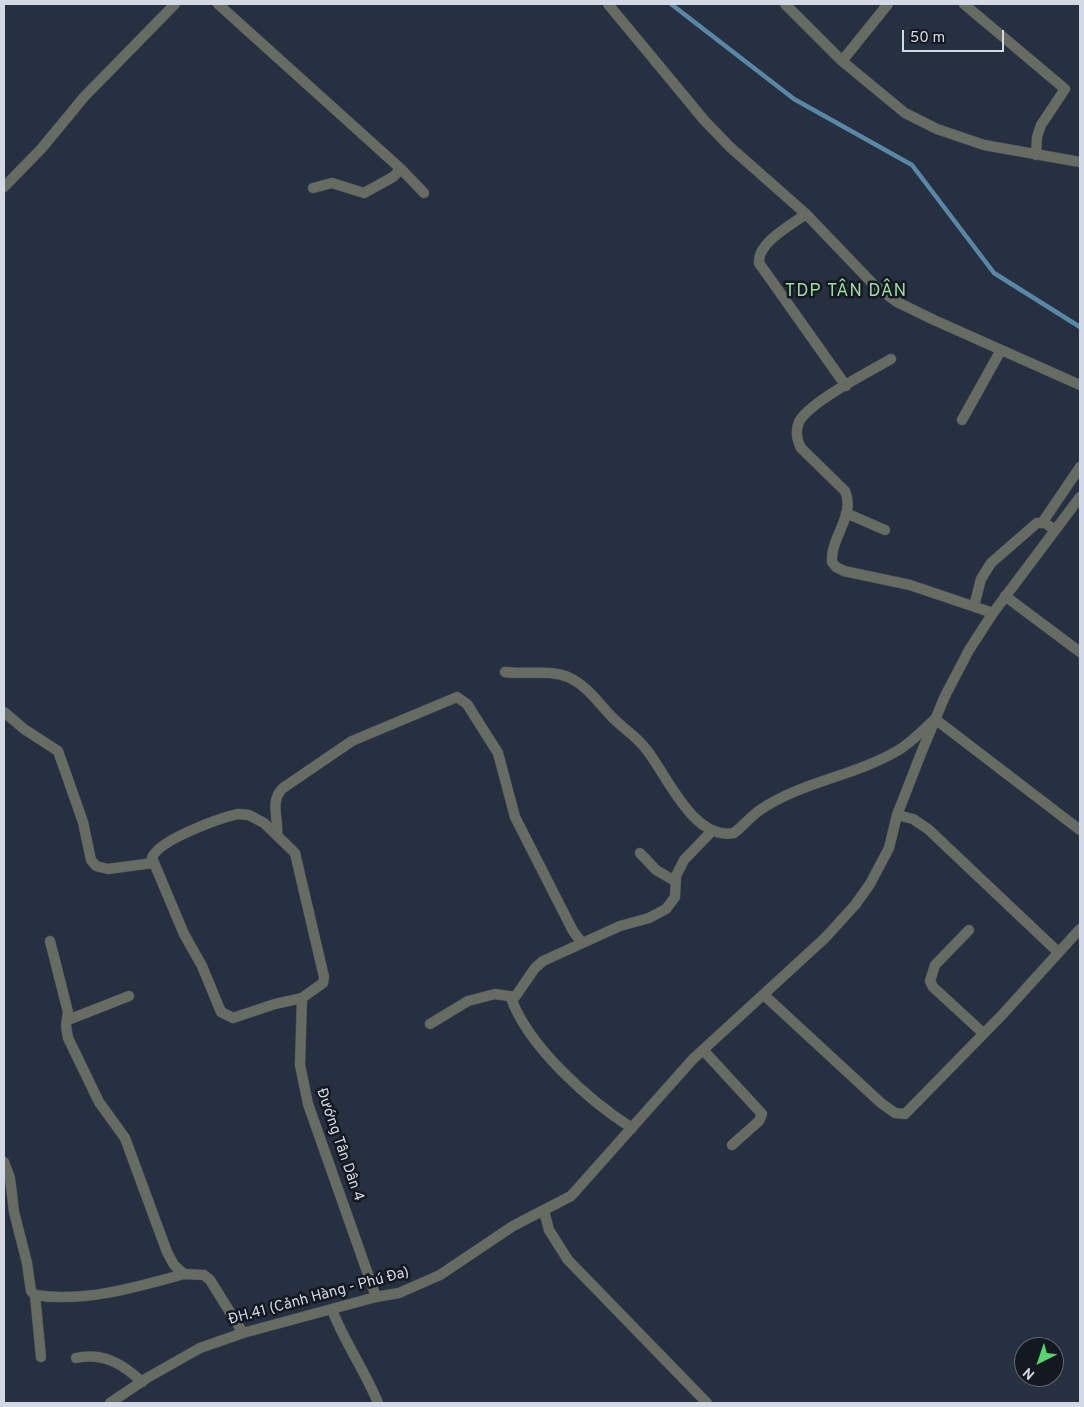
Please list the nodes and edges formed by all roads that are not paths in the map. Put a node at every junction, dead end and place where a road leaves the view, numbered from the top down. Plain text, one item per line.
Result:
1 (175, 4) edge
2 (218, 4) edge
3 (608, 4) edge
4 (785, 4) edge
5 (888, 4) edge
6 (964, 4) edge
7 (842, 61) junction
8 (1036, 155) junction
9 (1080, 162) edge
10 (401, 169) junction
11 (4, 187) edge
12 (313, 188) dead end
13 (424, 193) dead end
14 (806, 214) junction
15 (1000, 350) junction
16 (891, 359) dead end
17 (1080, 385) edge
18 (846, 386) junction
19 (962, 420) dead end
20 (1080, 467) edge
21 (1080, 497) edge
22 (846, 513) junction
23 (1042, 523) junction
24 (886, 530) dead end
25 (1055, 530) junction
26 (1005, 596) junction
27 (974, 606) junction
28 (993, 613) junction
29 (1080, 652) edge
30 (504, 672) dead end
31 (4, 712) edge
32 (935, 719) junction
33 (898, 815) junction
34 (1080, 830) edge
35 (711, 832) junction
36 (278, 835) junction
37 (640, 852) dead end
38 (153, 863) junction
39 (675, 881) junction
40 (1080, 929) edge
41 (969, 930) dead end
42 (50, 941) dead end
43 (582, 943) junction
44 (1058, 952) junction
45 (764, 995) junction
46 (128, 996) dead end
47 (302, 998) junction
48 (511, 998) junction
49 (68, 1020) junction
50 (430, 1024) dead end
51 (983, 1033) junction
52 (704, 1052) junction
53 (632, 1128) junction
54 (732, 1146) dead end
55 (4, 1162) edge
56 (544, 1211) junction
57 (184, 1274) junction
58 (35, 1295) junction
59 (376, 1297) junction
60 (332, 1310) junction
61 (243, 1333) junction
62 (41, 1357) dead end
63 (76, 1358) dead end
64 (142, 1382) junction
65 (110, 1403) edge
66 (378, 1403) edge
67 (707, 1403) edge

1 - 11 street
2 - 10 street
3 - 14 street
4 - 7 street
5 - 7 street
6 - 8 street
7 - 8 street
8 - 9 street
10 - 12 street
10 - 13 street
14 - 15 street
14 - 18 street
15 - 17 street
15 - 19 street
16 - 18 street
18 - 22 street
20 - 23 street
21 - 25 street, ĐH.41 (Cảnh Hàng - Phú Đa)
22 - 24 street
22 - 27 street
23 - 25 street
23 - 27 street
25 - 26 street, ĐH.41 (Cảnh Hàng - Phú Đa)
26 - 28 street, ĐH.41 (Cảnh Hàng - Phú Đa)
26 - 29 street
27 - 28 street
28 - 32 street, ĐH.41 (Cảnh Hàng - Phú Đa)
30 - 35 street
31 - 38 street
32 - 33 street, ĐH.41 (Cảnh Hàng - Phú Đa)
32 - 34 street
32 - 35 street
33 - 44 street
33 - 45 street, ĐH.41 (Cảnh Hàng - Phú Đa)
35 - 39 street
36 - 38 street
36 - 43 street
36 - 47 street
37 - 39 street
38 - 47 street
39 - 43 street
40 - 44 street
41 - 51 street
42 - 49 street
43 - 48 street
44 - 51 street
45 - 51 street
45 - 52 street, ĐH.41 (Cảnh Hàng - Phú Đa)
46 - 49 street
47 - 59 street, Đướng Tân Dân 4
48 - 50 street
48 - 53 street
49 - 57 street
52 - 53 street, ĐH.41 (Cảnh Hàng - Phú Đa)
52 - 54 street
53 - 56 street, ĐH.41 (Cảnh Hàng - Phú Đa)
55 - 58 street
56 - 59 street, ĐH.41 (Cảnh Hàng - Phú Đa)
56 - 67 street
57 - 58 street
57 - 61 street
58 - 62 street
59 - 60 street, ĐH.41 (Cảnh Hàng - Phú Đa)
60 - 61 street, ĐH.41 (Cảnh Hàng - Phú Đa)
60 - 66 street
61 - 64 street, ĐH.41 (Cảnh Hàng - Phú Đa)
63 - 64 street
64 - 65 street, ĐH.41 (Cảnh Hàng - Phú Đa)

